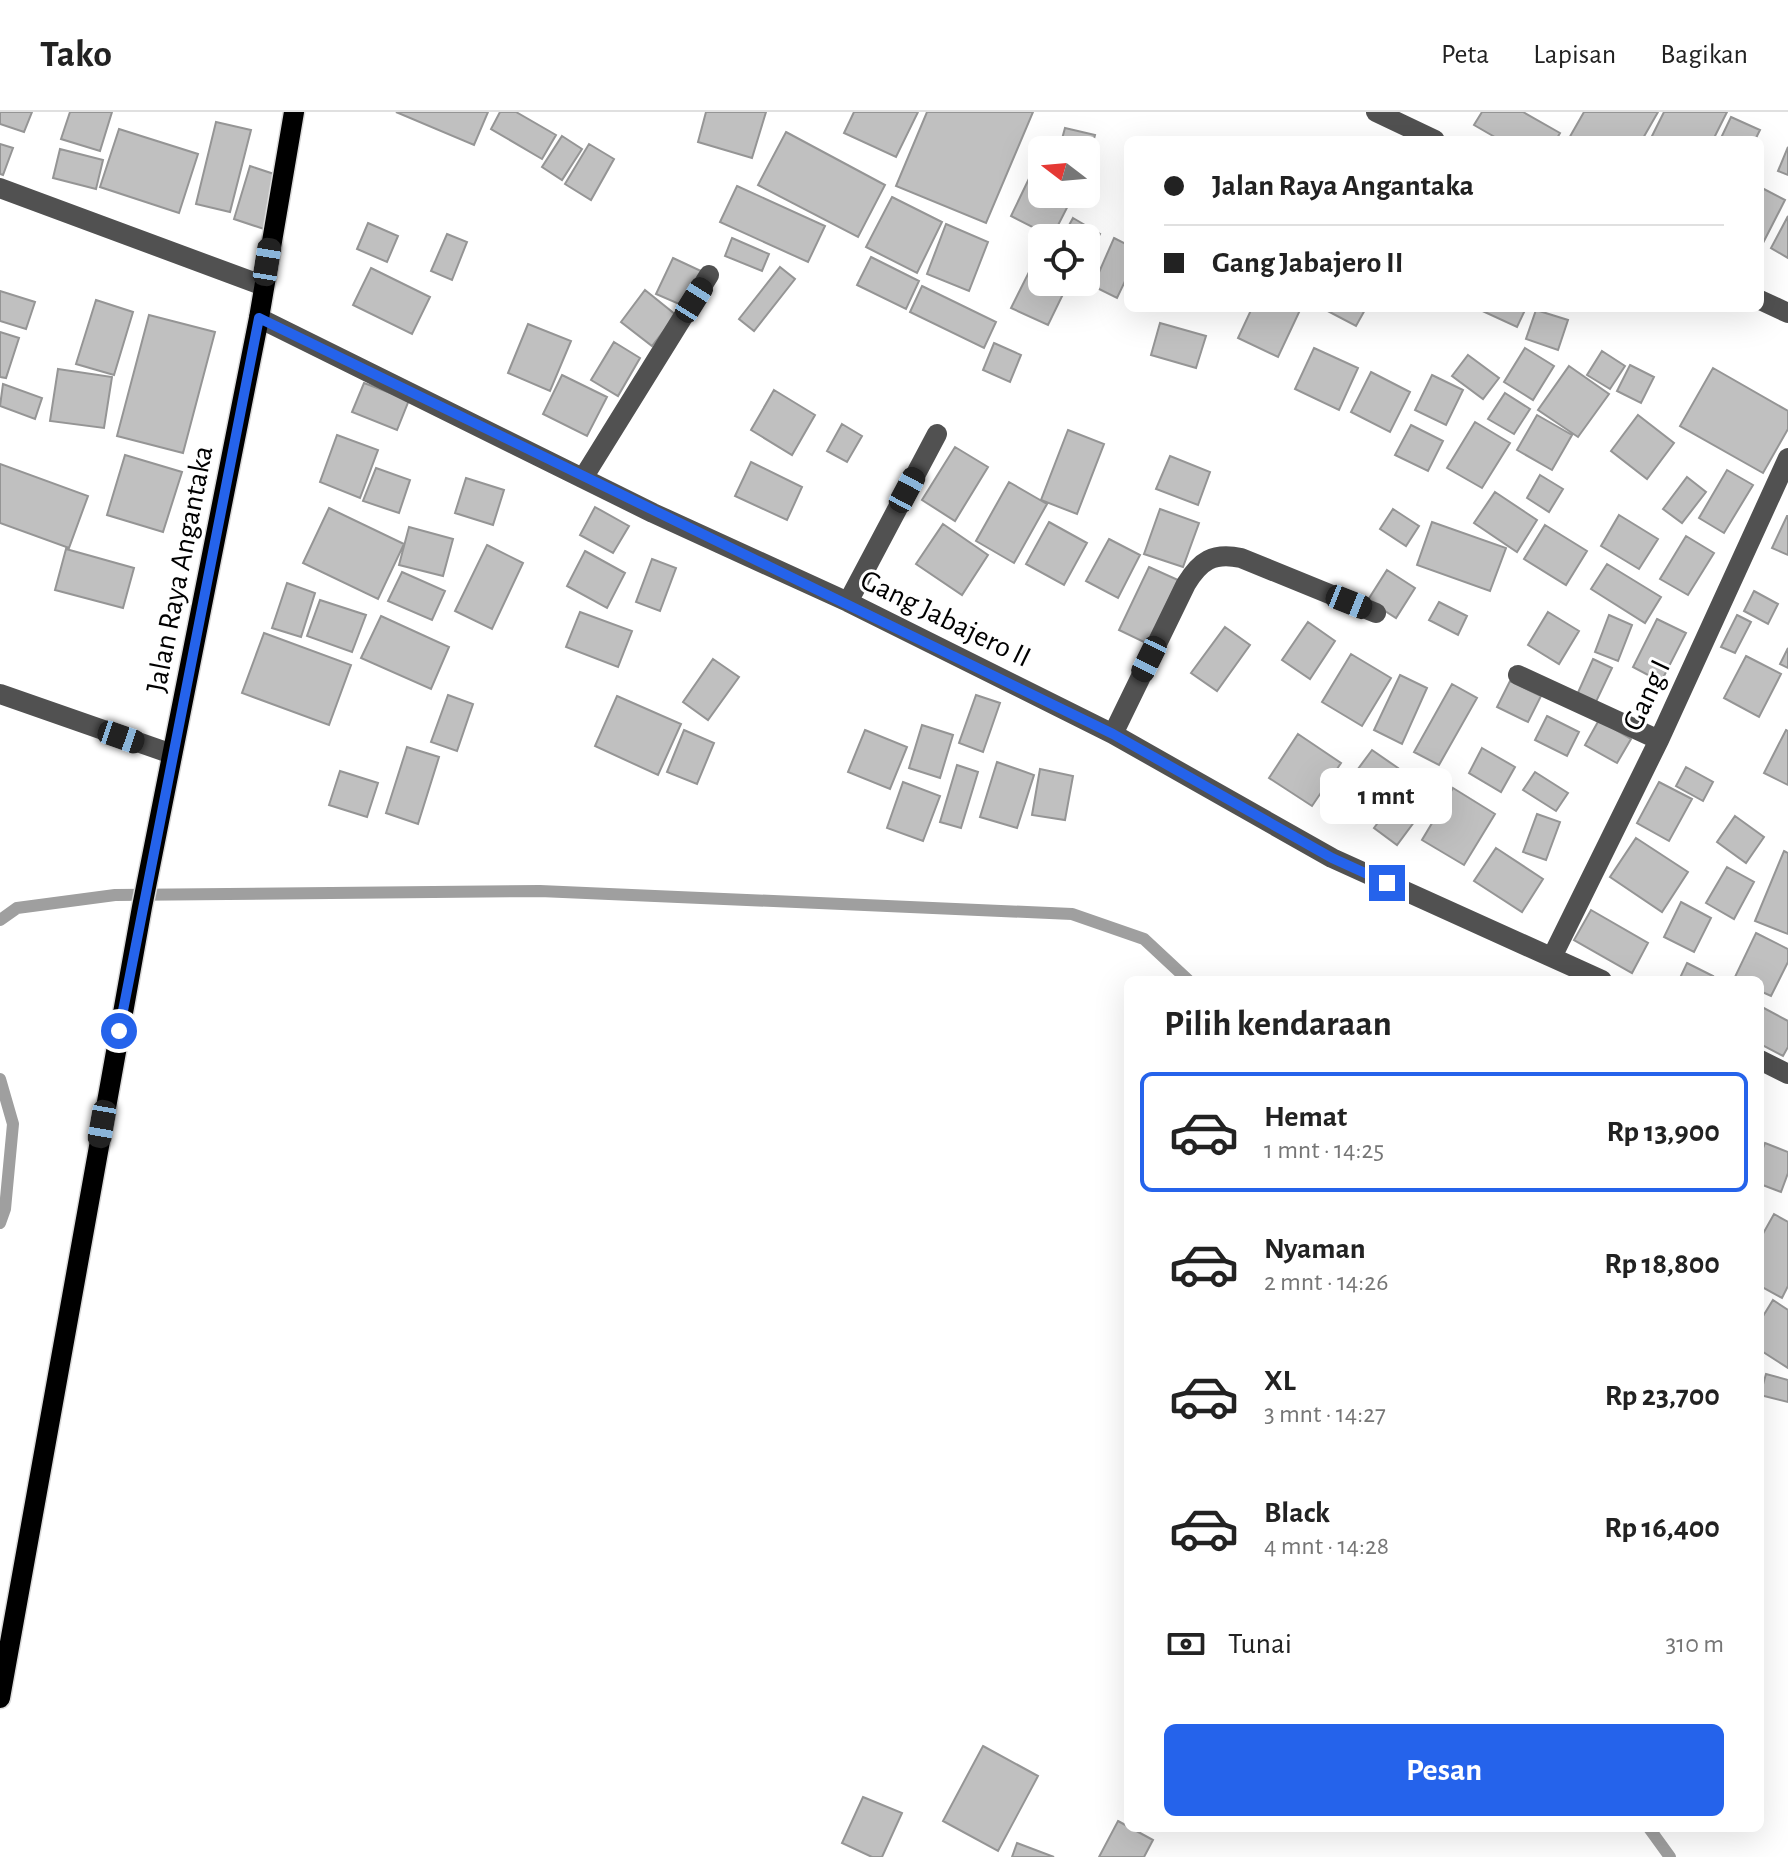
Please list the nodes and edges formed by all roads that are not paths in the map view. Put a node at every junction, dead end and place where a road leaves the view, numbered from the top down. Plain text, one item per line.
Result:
1 (294, 112) edge
2 (1376, 112) edge
3 (1427, 136) edge
4 (0, 188) edge
5 (709, 275) dead end
6 (264, 286) junction
7 (1764, 302) edge
8 (1788, 313) edge
9 (259, 318) junction
10 (937, 434) dead end
11 (1788, 458) edge
12 (583, 478) junction
13 (848, 602) junction
14 (1376, 613) dead end
15 (1518, 675) dead end
16 (0, 694) edge
17 (1113, 734) junction
18 (1659, 740) junction
19 (172, 754) junction
20 (1553, 955) junction
21 (1594, 976) edge
22 (1764, 1062) edge
23 (1788, 1074) edge
24 (0, 1698) edge

1 - 6 main road, Jalan Raya Angantaka
2 - 3 street
4 - 6 street
5 - 12 street
6 - 9 main road, Jalan Raya Angantaka
7 - 8 street
9 - 12 street, Gang Jabajero II
9 - 19 main road, Jalan Raya Angantaka
10 - 13 street
11 - 18 street, Gang I
12 - 13 street, Gang Jabajero II
13 - 17 street, Gang Jabajero II
14 - 17 street
15 - 18 street
16 - 19 street
17 - 20 street, Gang Jabajero II
18 - 20 street, Gang I
19 - 24 main road, Jalan Raya Angantaka
20 - 21 street, Gang Jabajero II
22 - 23 street

